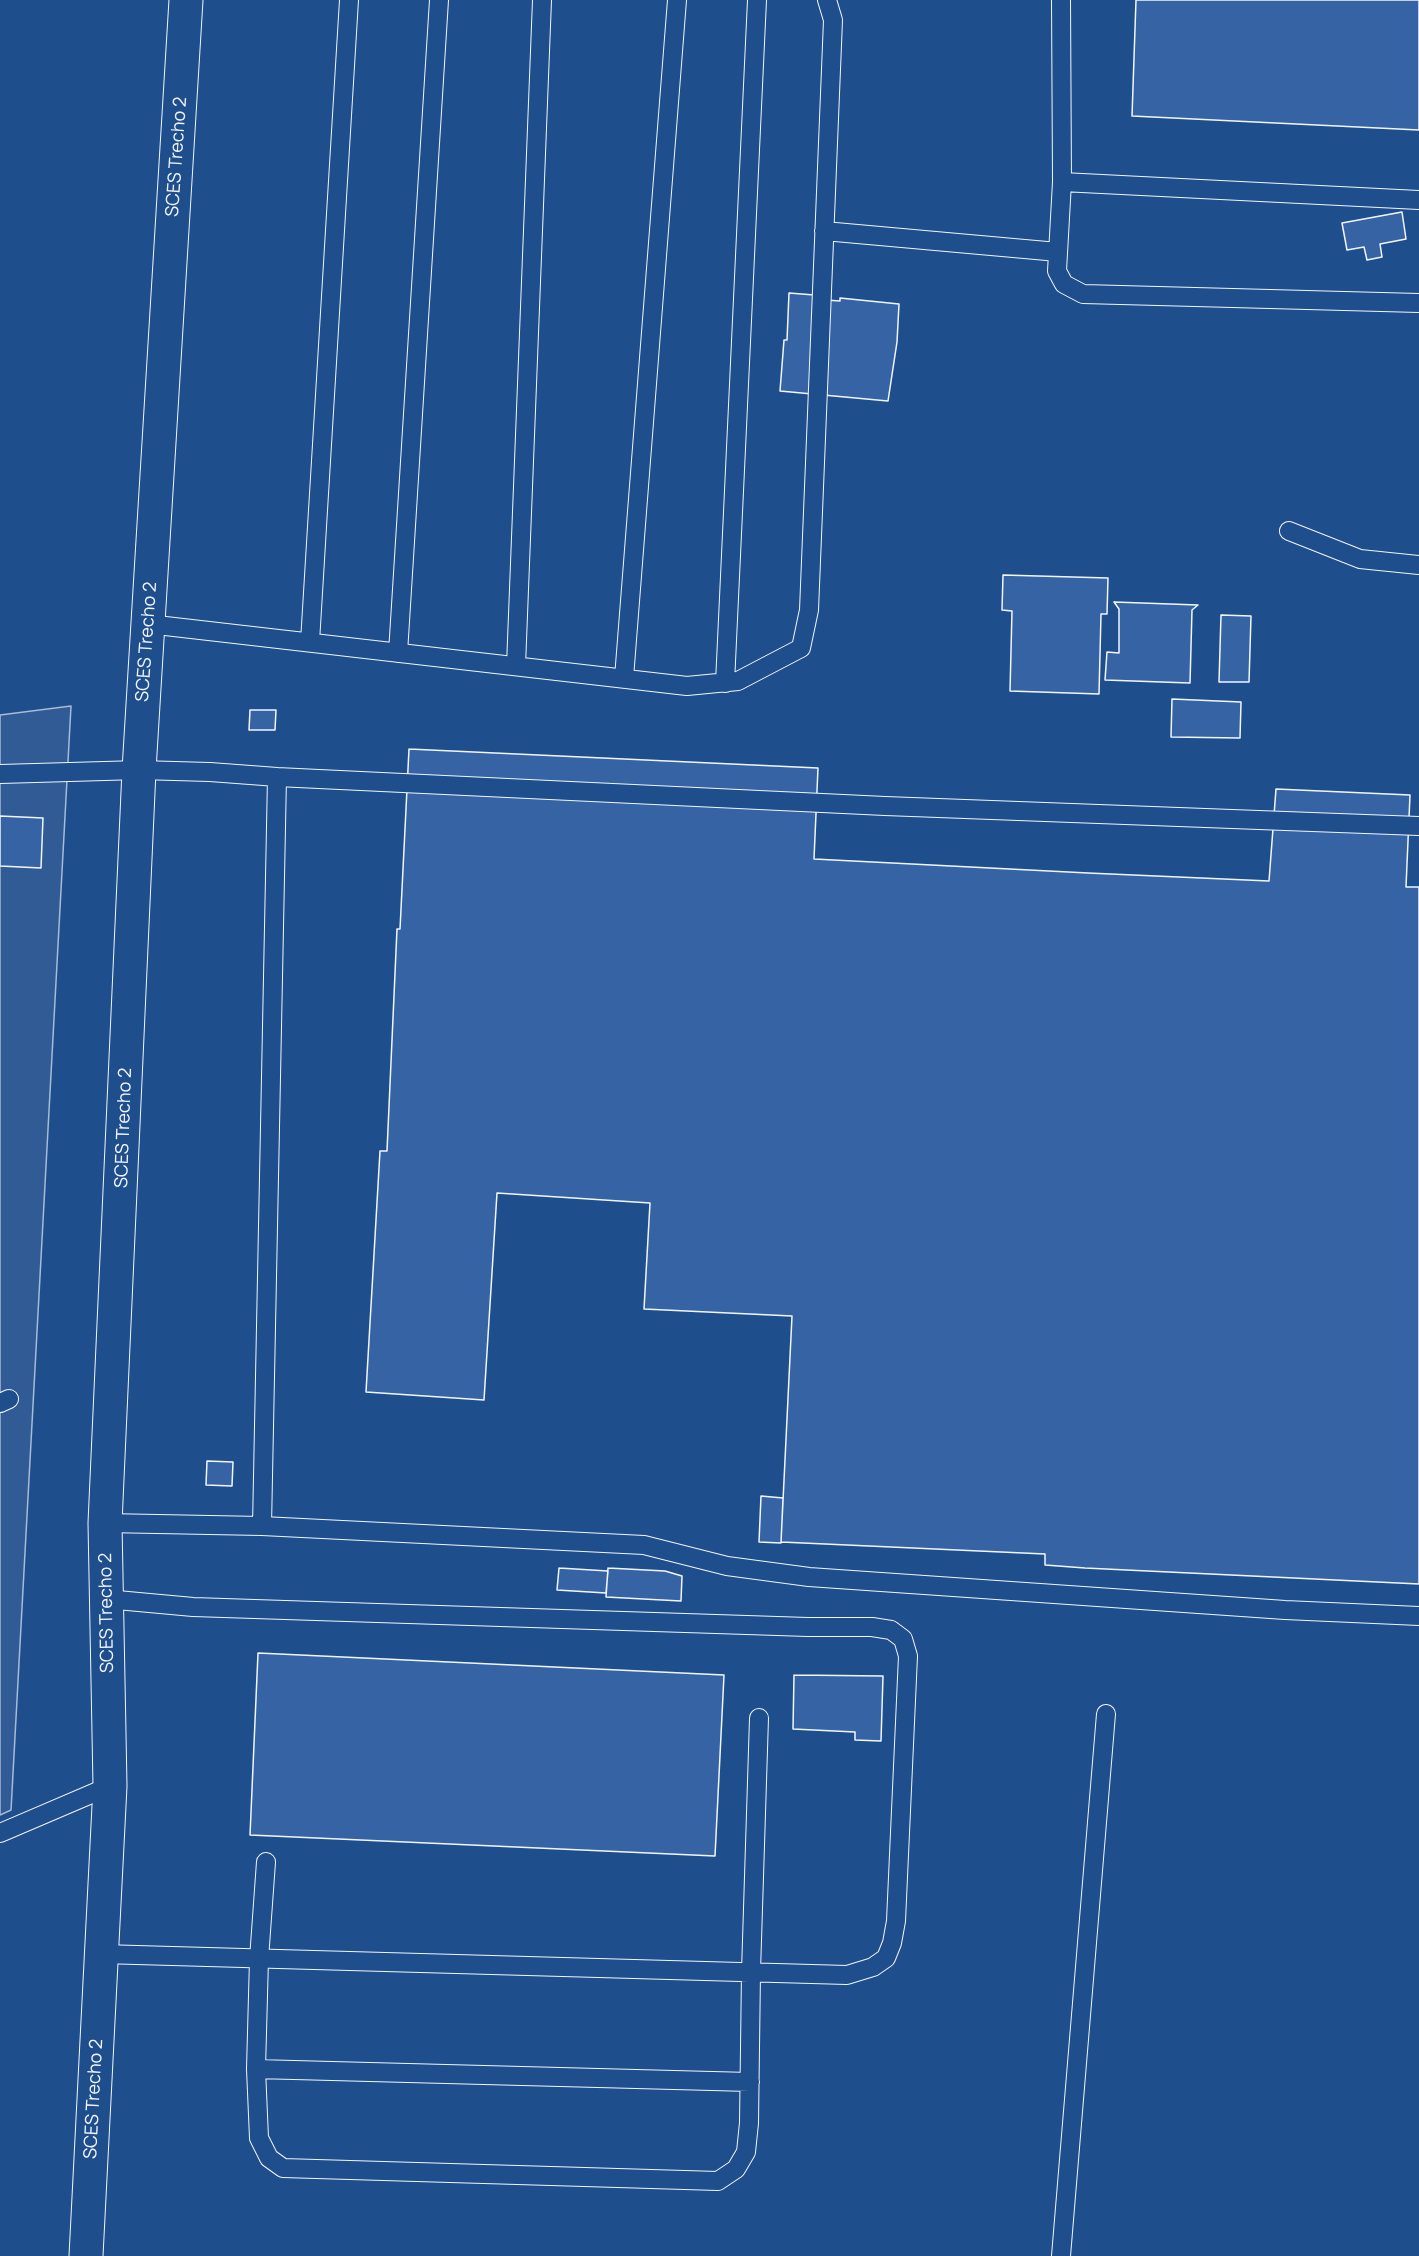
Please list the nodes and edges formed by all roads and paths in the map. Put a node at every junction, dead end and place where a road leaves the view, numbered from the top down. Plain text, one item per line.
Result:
1 (186, 0) edge
2 (349, 0) edge
3 (439, 0) edge
4 (542, 0) edge
5 (677, 0) edge
6 (757, 0) edge
7 (827, 0) edge
8 (1061, 0) edge
9 (1062, 182) junction
10 (1419, 200) edge
11 (824, 231) junction
12 (1058, 252) junction
13 (1419, 303) edge
14 (1289, 531) dead end
15 (1419, 565) edge
16 (148, 624) junction
17 (310, 642) junction
18 (398, 653) junction
19 (516, 666) junction
20 (624, 678) junction
21 (725, 683) junction
22 (139, 770) junction
23 (0, 774) edge
24 (277, 777) junction
25 (1419, 826) edge
26 (105, 1523) junction
27 (262, 1526) junction
28 (106, 1599) junction
29 (1419, 1616) edge
30 (1106, 1714) dead end
31 (759, 1718) dead end
32 (110, 1786) junction
33 (0, 1833) edge
34 (266, 1862) dead end
35 (101, 1954) junction
36 (259, 1959) junction
37 (751, 1972) junction
38 (256, 2069) junction
39 (750, 2082) junction
40 (86, 2256) edge
41 (1061, 2256) edge

1 - 16 street, SCES Trecho 2
2 - 17 lane
3 - 18 lane
4 - 19 lane
5 - 20 lane
6 - 21 lane
7 - 11 lane
8 - 9 lane
9 - 10 lane
9 - 12 lane
11 - 12 lane
11 - 21 lane
12 - 13 lane
14 - 15 lane
16 - 17 lane
16 - 22 street, SCES Trecho 2
17 - 18 lane
18 - 19 lane
19 - 20 lane
20 - 21 lane
22 - 23 lane
22 - 24 lane
22 - 26 street, SCES Trecho 2
24 - 25 lane
24 - 27 lane
26 - 27 lane
26 - 28 street, SCES Trecho 2
27 - 29 lane
28 - 32 street, SCES Trecho 2
28 - 37 lane
30 - 41 lane
31 - 37 lane
32 - 33 lane
32 - 35 street, SCES Trecho 2
34 - 36 lane
35 - 36 lane
35 - 40 street, SCES Trecho 2
36 - 37 lane
36 - 38 lane
37 - 39 lane
38 - 39 lane
38 - 39 lane

